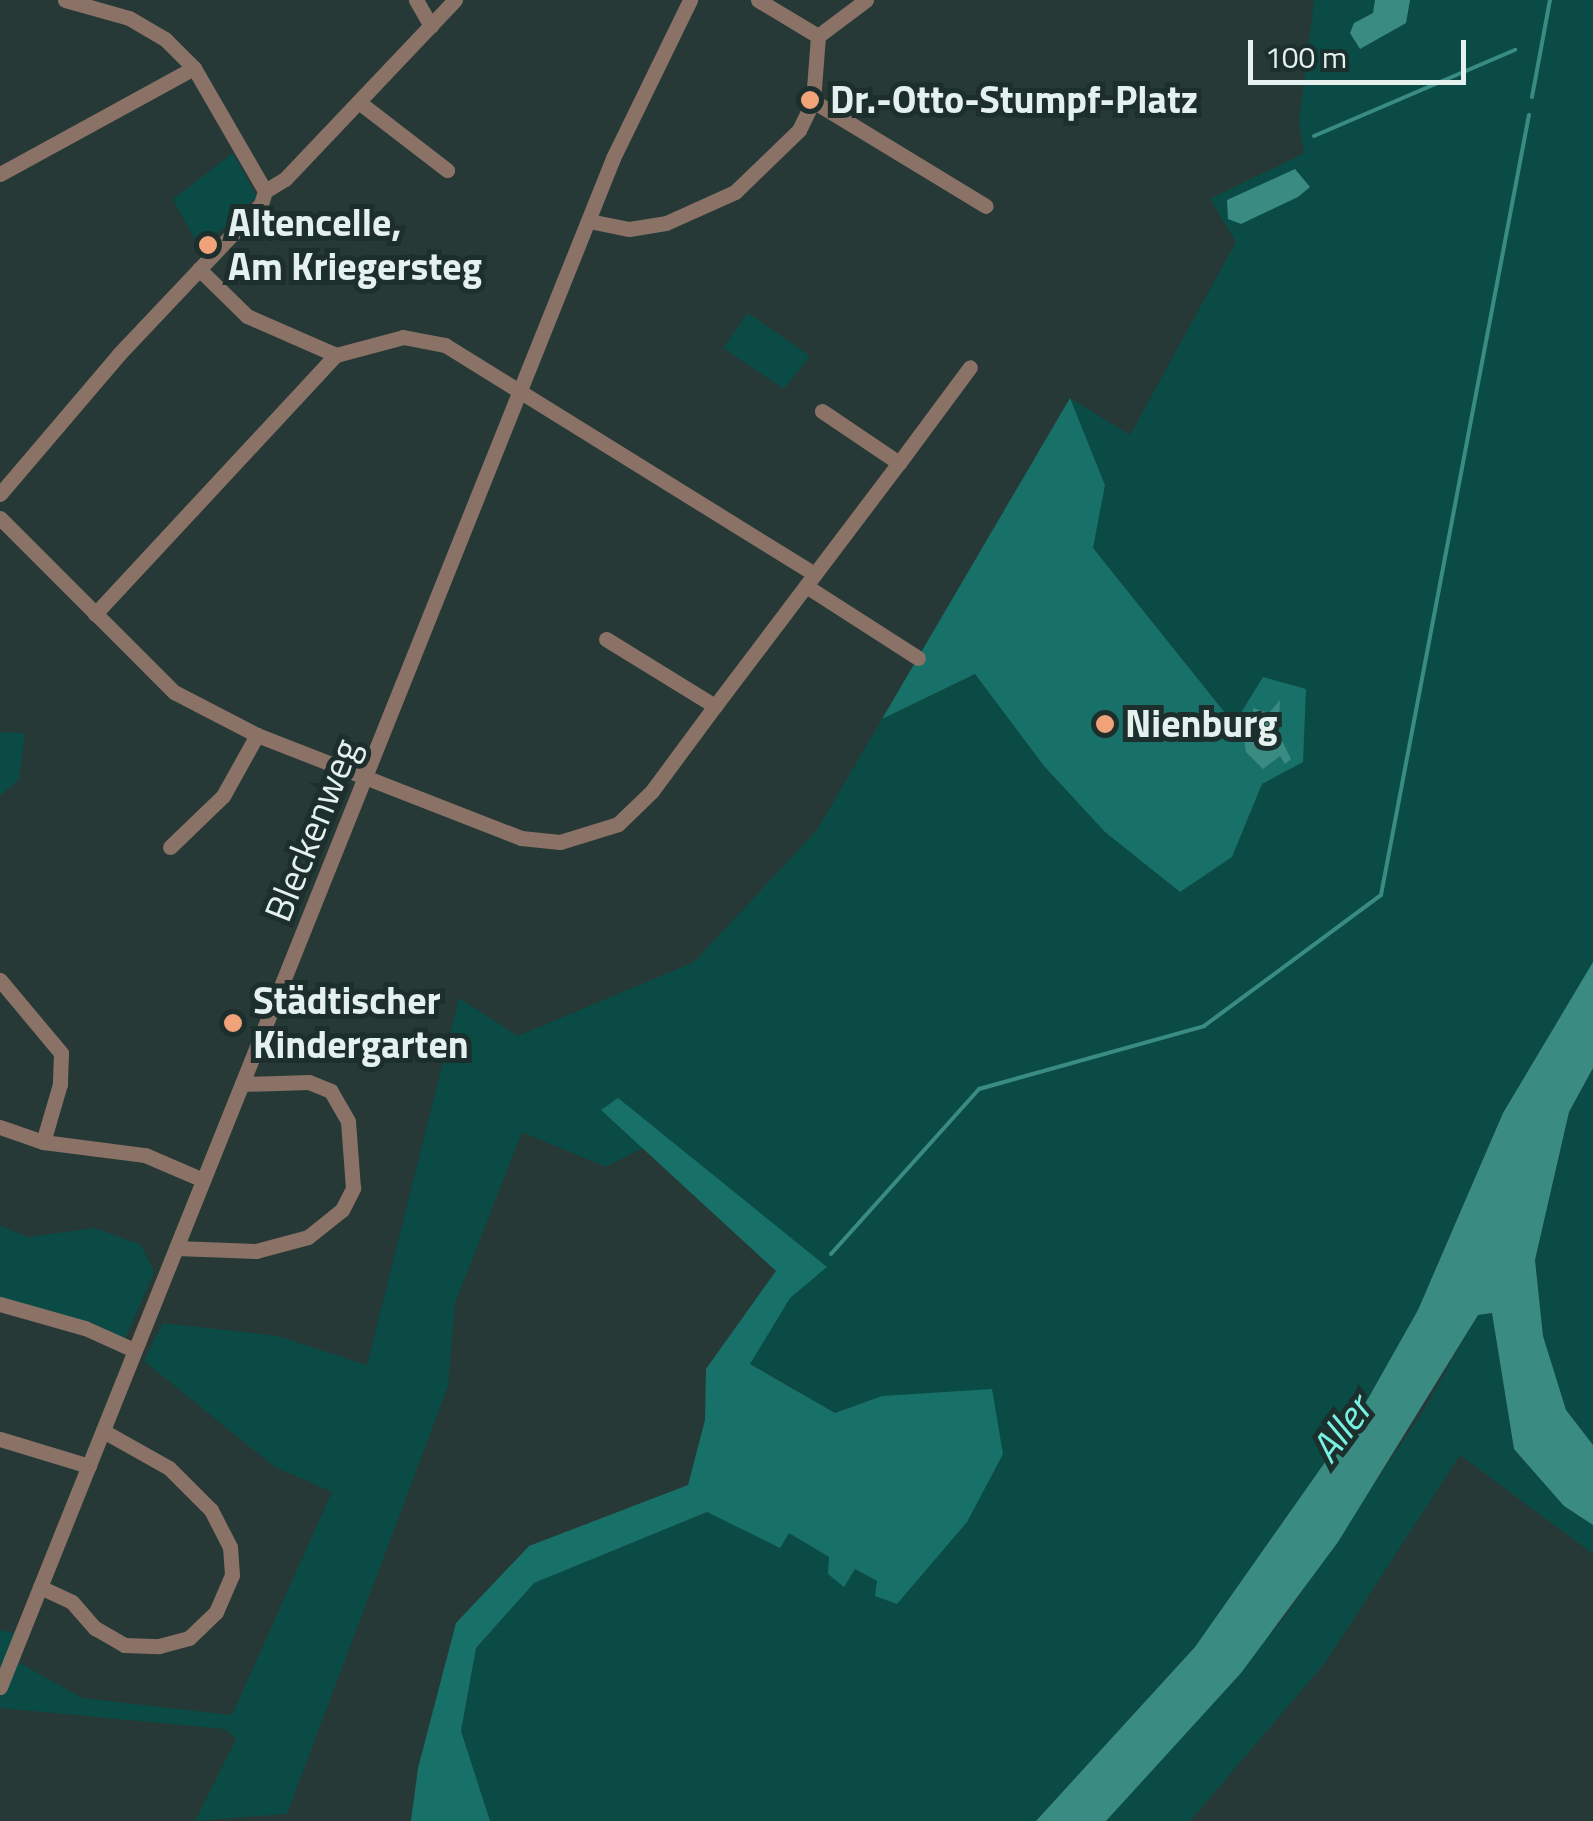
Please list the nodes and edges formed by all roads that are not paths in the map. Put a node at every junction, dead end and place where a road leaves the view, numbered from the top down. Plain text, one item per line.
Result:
1 (65, 0) edge
2 (416, 0) edge
3 (456, 0) edge
4 (690, 0) edge
5 (758, 0) edge
6 (866, 0) edge
7 (431, 26) junction
8 (818, 36) junction
9 (194, 68) junction
10 (360, 102) junction
11 (812, 102) junction
12 (447, 170) dead end
13 (0, 174) edge
14 (265, 191) junction
15 (986, 206) dead end
16 (589, 221) junction
17 (199, 269) junction
18 (336, 355) junction
19 (970, 367) dead end
20 (521, 390) junction
21 (822, 411) dead end
22 (900, 463) junction
23 (0, 494) edge
24 (0, 518) edge
25 (811, 580) junction
26 (95, 614) junction
27 (606, 640) dead end
28 (918, 658) dead end
29 (714, 706) junction
30 (257, 736) junction
31 (370, 776) junction
32 (170, 847) dead end
33 (0, 980) edge
34 (242, 1084) junction
35 (0, 1127) edge
36 (43, 1142) junction
37 (203, 1180) junction
38 (176, 1248) junction
39 (0, 1304) edge
40 (134, 1350) junction
41 (105, 1432) junction
42 (0, 1440) edge
43 (89, 1466) junction
44 (40, 1587) junction
45 (0, 1687) edge

1 - 9 street
2 - 7 street
3 - 7 street
4 - 16 street, Bleckenweg
5 - 8 street
6 - 8 street
7 - 10 street
8 - 11 street
9 - 13 street
9 - 14 street
10 - 12 street
10 - 14 street
11 - 15 street
11 - 16 street
14 - 17 street
16 - 20 street, Bleckenweg
17 - 18 street
17 - 23 street
18 - 20 street
18 - 26 street
19 - 22 street
20 - 25 street
20 - 31 street, Bleckenweg
21 - 22 street
22 - 25 street
24 - 26 street
25 - 28 street
25 - 29 street
26 - 30 street
27 - 29 street
29 - 31 street
30 - 31 street
30 - 32 street
31 - 34 street, Bleckenweg
33 - 36 street
34 - 37 street, Bleckenweg
34 - 38 street
35 - 36 street
36 - 37 street
37 - 38 street, Bleckenweg
38 - 40 street, Bleckenweg
39 - 40 street
40 - 41 street, Bleckenweg
41 - 43 street, Bleckenweg
41 - 44 street
42 - 43 street
43 - 44 street, Bleckenweg
44 - 45 street, Bleckenweg

